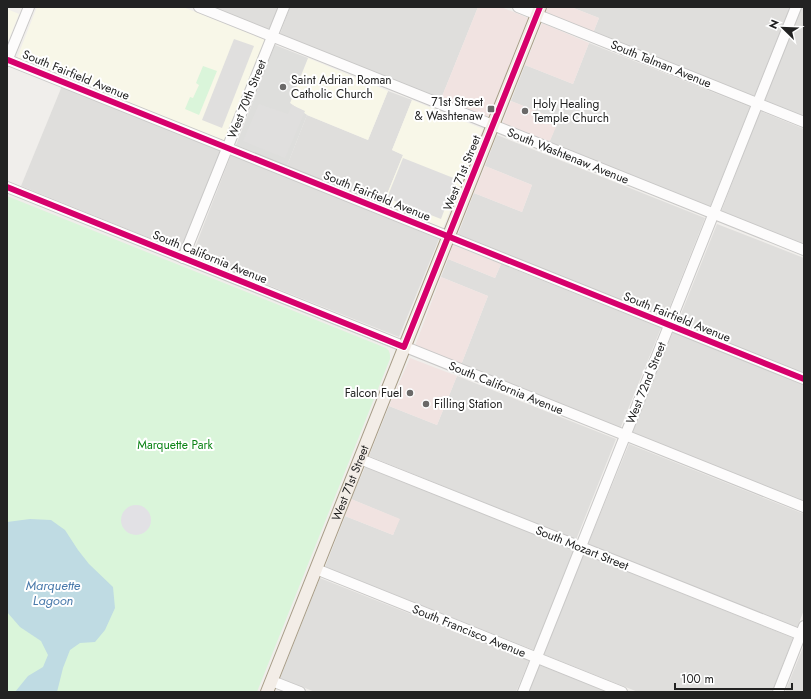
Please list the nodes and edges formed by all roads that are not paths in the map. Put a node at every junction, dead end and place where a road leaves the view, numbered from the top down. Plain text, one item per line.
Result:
1 (29, 7) edge
2 (199, 7) edge
3 (284, 7) edge
4 (518, 7) edge
5 (796, 7) edge
6 (539, 11) edge
7 (272, 36) junction
8 (7, 61) edge
9 (758, 103) junction
10 (804, 122) edge
11 (493, 125) junction
12 (228, 148) junction
13 (7, 187) edge
14 (714, 214) junction
15 (448, 237) junction
16 (804, 250) edge
17 (183, 258) junction
18 (669, 325) junction
19 (404, 347) junction
20 (804, 379) edge
21 (625, 436) junction
22 (360, 459) junction
23 (804, 507) edge
24 (581, 547) junction
25 (316, 569) junction
26 (803, 632) edge
27 (537, 658) junction
28 (269, 686) edge
29 (300, 692) edge
30 (523, 692) edge
31 (622, 692) edge
32 (778, 692) edge

1 - 8 street
2 - 7 street, South Washtenaw Avenue
3 - 7 street, West 70th Street
4 - 6 street, South Talman Avenue
5 - 9 street, West 72nd Street
6 - 9 street, South Talman Avenue
6 - 11 main road, West 71st Street
7 - 11 street, South Washtenaw Avenue
7 - 12 street, West 70th Street
8 - 12 street, South Fairfield Avenue
9 - 10 street, South Talman Avenue
9 - 14 street, West 72nd Street
11 - 14 street, South Washtenaw Avenue
11 - 15 main road, West 71st Street
12 - 15 street, South Fairfield Avenue
12 - 17 street, West 70th Street
13 - 17 street, South California Avenue
14 - 16 street, South Washtenaw Avenue
14 - 18 street, West 72nd Street
15 - 18 street, South Fairfield Avenue
15 - 19 main road, West 71st Street
17 - 19 street, South California Avenue
18 - 20 street, South Fairfield Avenue
18 - 21 street, West 72nd Street
19 - 21 street, South California Avenue
19 - 22 main road, West 71st Street
21 - 23 street, South California Avenue
21 - 24 street, West 72nd Street
22 - 24 street, South Mozart Street
22 - 25 main road, West 71st Street
24 - 26 street, South Mozart Street
24 - 27 street, West 72nd Street
25 - 27 street, South Francisco Avenue
25 - 28 main road, West 71st Street
26 - 32 street
27 - 30 street, West 72nd Street
27 - 31 street, South Francisco Avenue
28 - 29 street

